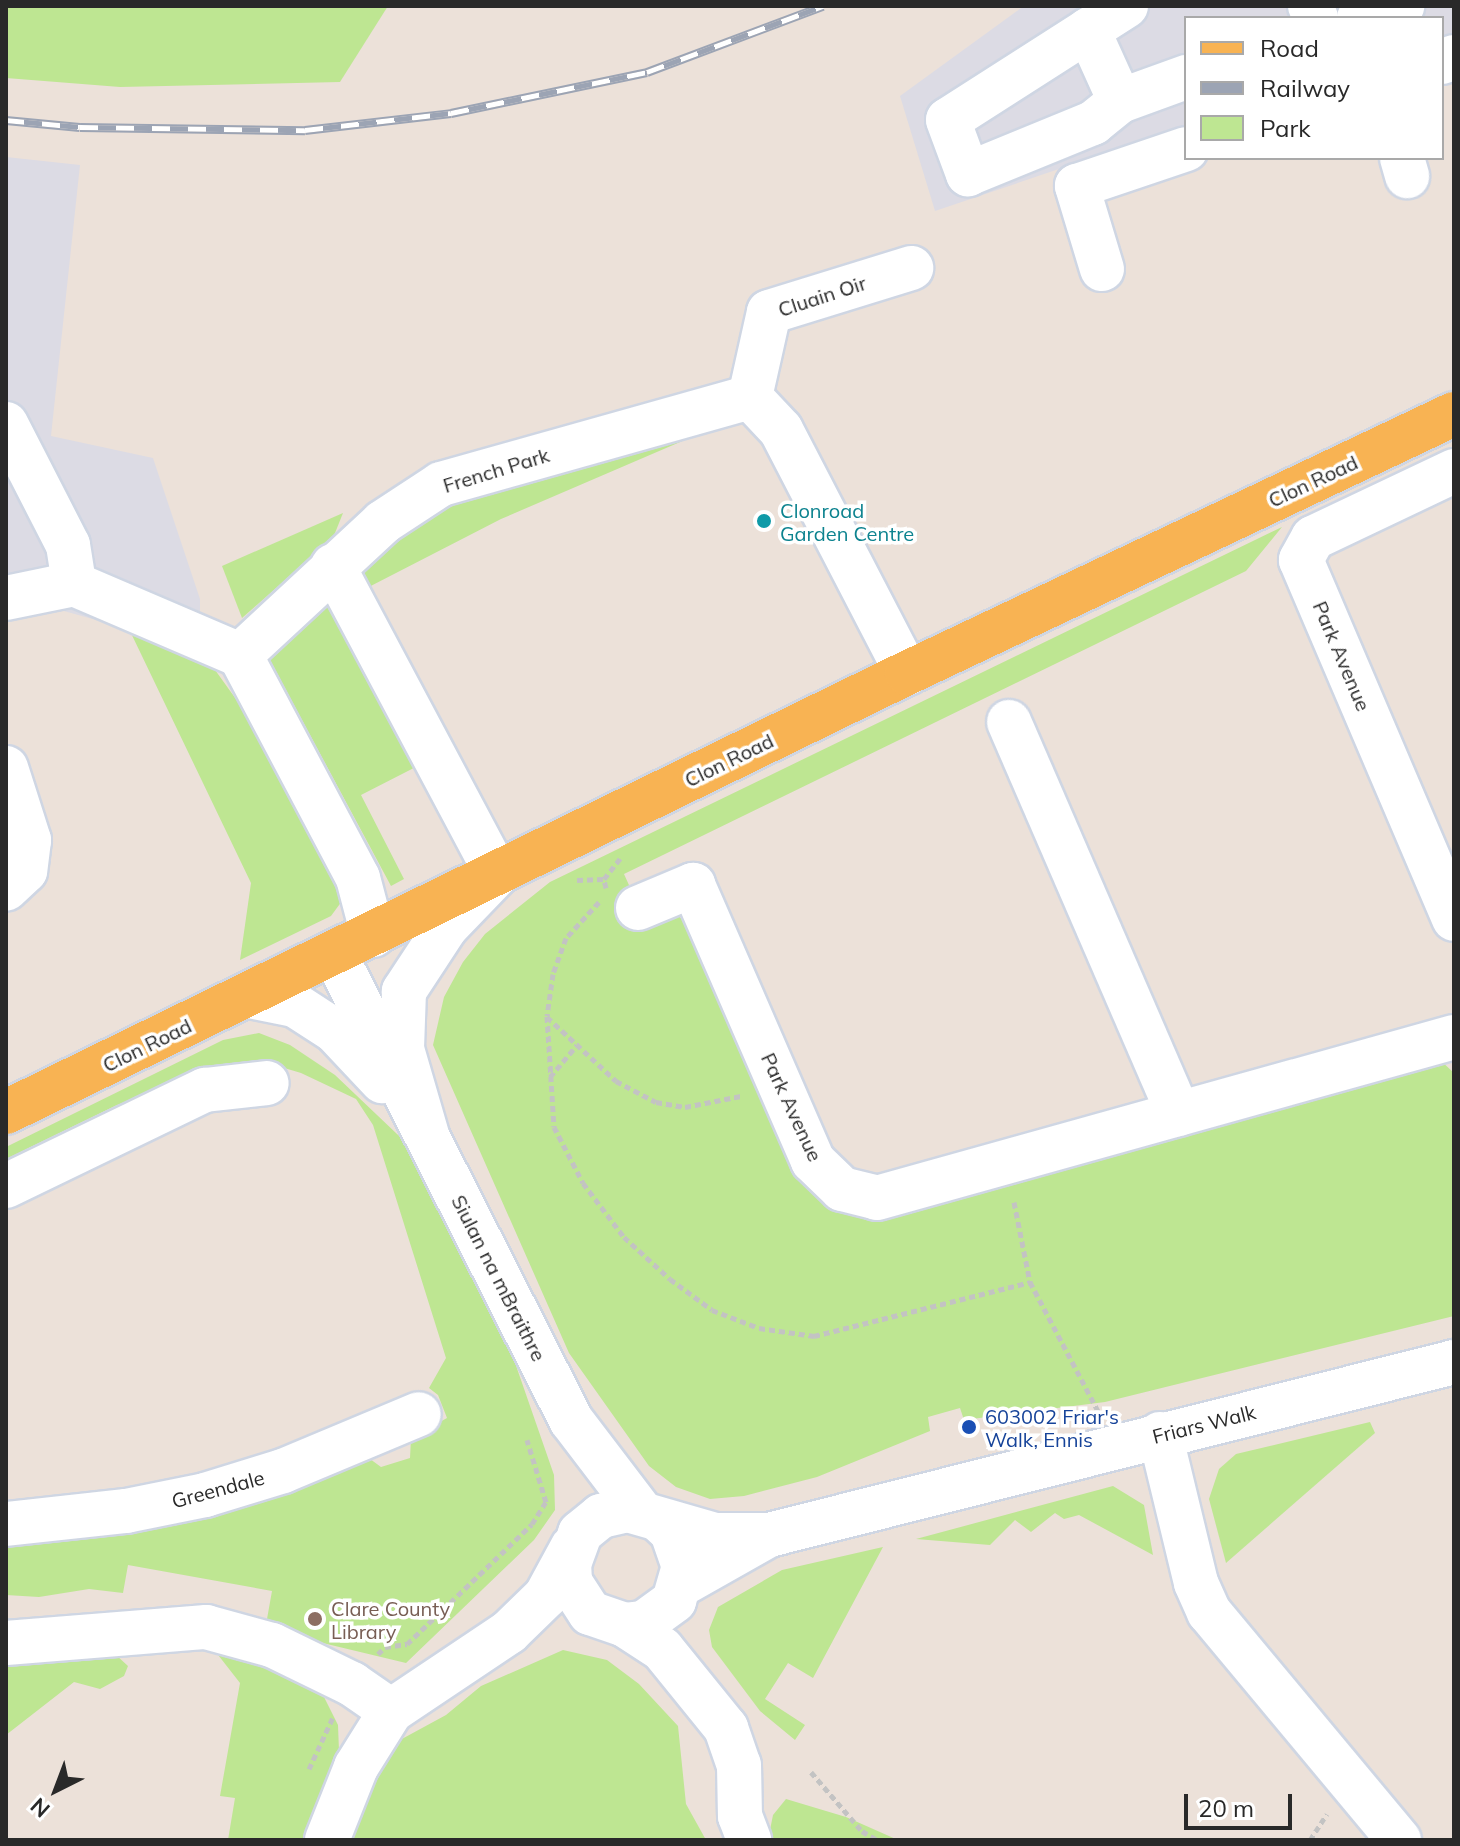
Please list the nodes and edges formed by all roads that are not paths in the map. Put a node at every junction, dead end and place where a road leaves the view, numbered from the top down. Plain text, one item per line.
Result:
1 (1126, 6) edge
2 (1402, 6) edge
3 (1366, 16) edge
4 (1088, 30) junction
5 (1184, 78) edge
6 (1120, 101) junction
7 (1184, 150) edge
8 (911, 268) dead end
9 (1102, 269) dead end
10 (750, 397) junction
11 (1454, 414) edge
12 (6, 424) edge
13 (1454, 471) edge
14 (333, 566) junction
15 (74, 584) junction
16 (6, 598) edge
17 (240, 655) junction
18 (907, 673) junction
19 (1009, 722) dead end
20 (6, 768) edge
21 (497, 874) junction
22 (6, 889) edge
23 (638, 908) dead end
24 (1454, 919) edge
25 (373, 935) junction
26 (334, 953) junction
27 (249, 996) junction
28 (1454, 1037) edge
29 (267, 1083) dead end
30 (6, 1112) edge
31 (1179, 1114) junction
32 (427, 1135) junction
33 (6, 1186) edge
34 (1454, 1362) edge
35 (419, 1414) dead end
36 (571, 1420) junction
37 (1160, 1434) junction
38 (650, 1516) junction
39 (6, 1524) edge
40 (581, 1534) junction
41 (769, 1535) junction
42 (678, 1592) junction
43 (616, 1624) junction
44 (509, 1632) junction
45 (6, 1643) edge
46 (692, 1684) junction
47 (391, 1711) junction
48 (327, 1840) edge
49 (749, 1840) edge
50 (1399, 1840) edge

1 - 4 street
2 - 3 street
4 - 6 street
4 - 6 street
5 - 6 street
7 - 9 street
8 - 10 street, Cluain Oir
10 - 14 street, French Park
10 - 18 street
11 - 18 main road, Clon Road
12 - 15 street
13 - 24 street, Park Avenue
14 - 17 street, French Park
14 - 21 street
15 - 16 street
15 - 17 street
17 - 25 street
18 - 21 main road, Clon Road
19 - 31 street
20 - 22 street
21 - 25 main road, Clon Road
21 - 32 street, Siulan na mBraithre
23 - 31 street, Park Avenue
25 - 26 main road, Clon Road
26 - 27 main road, Clon Road
26 - 32 street, Siulan na mBraithre
27 - 30 main road, Clon Road
27 - 32 street, Siulan na mBraithre
28 - 31 street, Park Avenue
29 - 33 street
32 - 36 street, Siulan na mBraithre
34 - 37 street, Friars Walk
35 - 39 street, Greendale
36 - 38 street, Siulan na mBraithre
36 - 40 street, Siulan na mBraithre
37 - 41 street, Friars Walk
37 - 50 street
38 - 40 street
38 - 41 street, Friars Walk
38 - 42 street
40 - 43 street
40 - 44 street
41 - 42 street, Friars Walk
42 - 43 street
42 - 46 street
43 - 44 street
43 - 46 street
44 - 47 street
45 - 47 street
46 - 49 street
47 - 48 street

